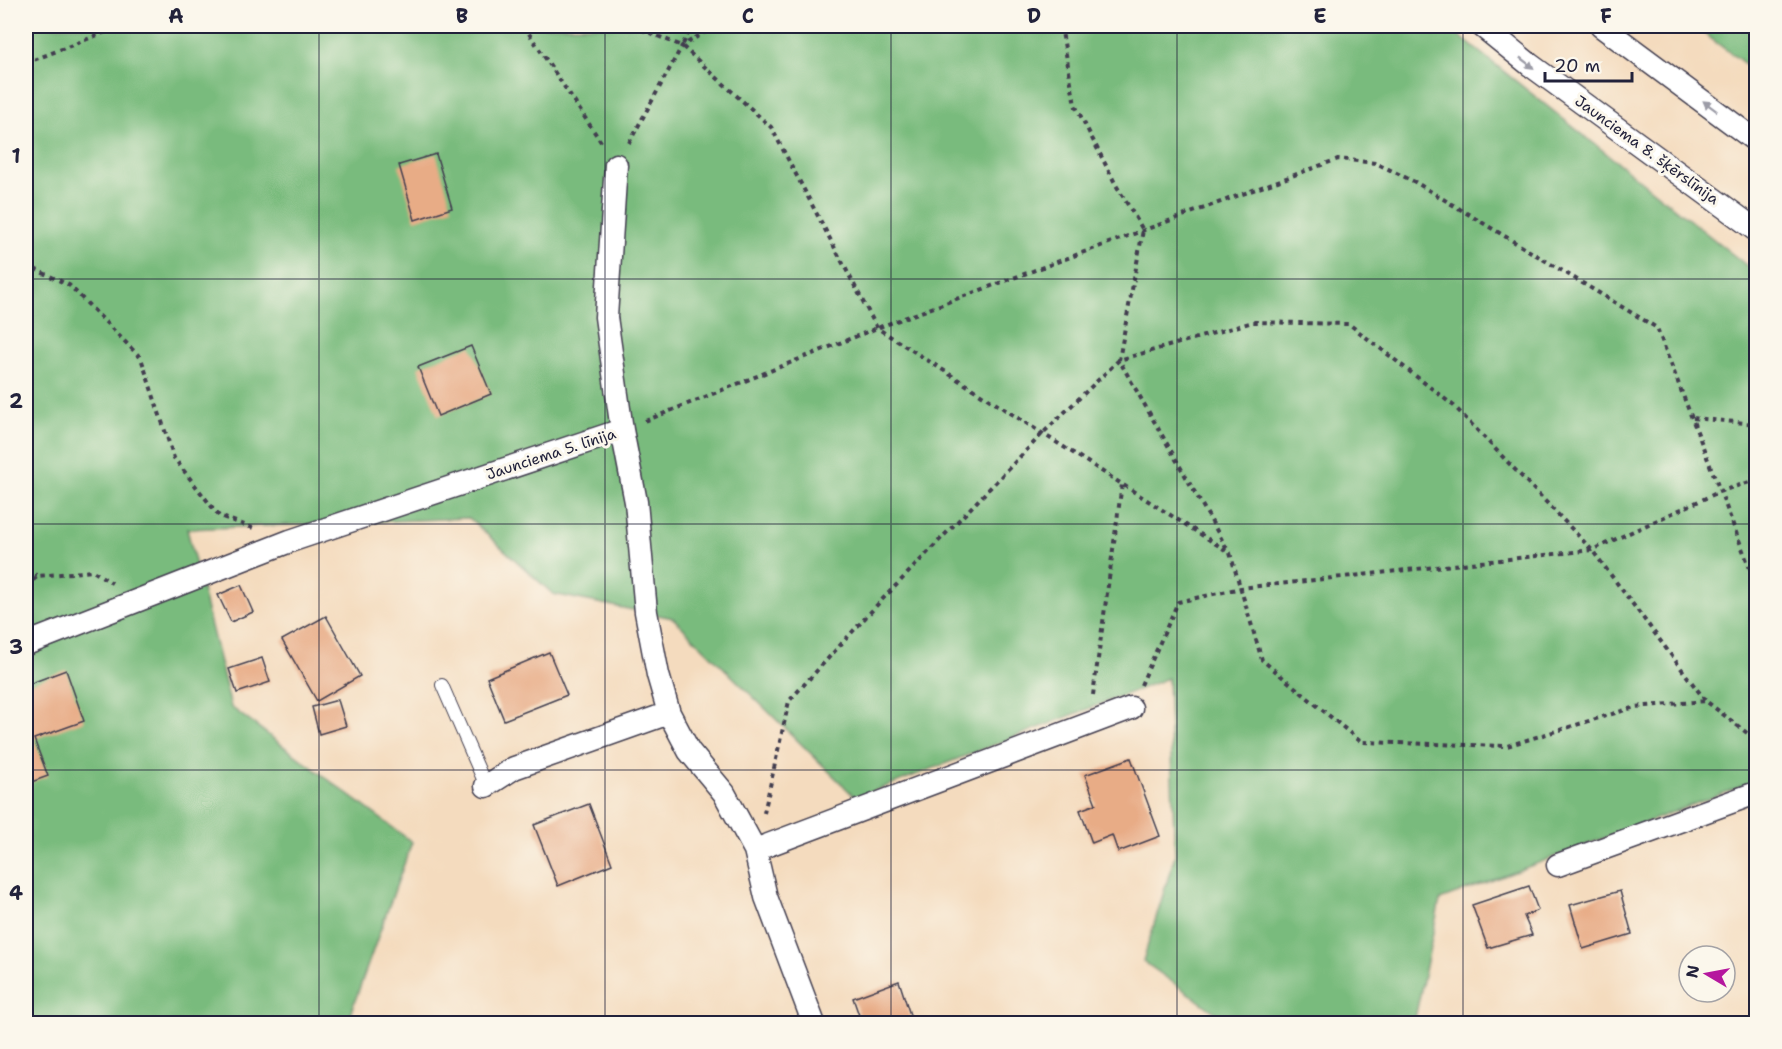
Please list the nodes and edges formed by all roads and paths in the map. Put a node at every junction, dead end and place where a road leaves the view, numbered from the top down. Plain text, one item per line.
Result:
1 (121, 26) edge
2 (524, 26) edge
3 (633, 26) edge
4 (692, 26) edge
5 (715, 26) edge
6 (1061, 26) edge
7 (1482, 26) edge
8 (1601, 26) edge
9 (682, 46) junction
10 (26, 63) edge
11 (1756, 141) edge
12 (616, 165) junction
13 (1143, 230) junction
14 (1756, 230) edge
15 (26, 265) edge
16 (877, 327) junction
17 (1119, 360) junction
18 (1693, 418) junction
19 (1756, 424) edge
20 (622, 430) junction
21 (1043, 433) junction
22 (1756, 480) edge
23 (1122, 484) junction
24 (1721, 491) junction
25 (290, 541) junction
26 (1592, 550) junction
27 (1230, 553) junction
28 (26, 573) edge
29 (38, 576) junction
30 (1756, 584) edge
31 (26, 586) edge
32 (1241, 588) junction
33 (138, 599) junction
34 (26, 644) edge
35 (442, 686) dead end
36 (1706, 700) junction
37 (1131, 708) joint
38 (669, 713) junction
39 (1089, 723) junction
40 (1756, 740) edge
41 (486, 786) joint
42 (1756, 793) edge
43 (755, 849) junction
44 (1558, 865) dead end
45 (814, 1023) edge

1 - 10 path
2 - 12 path
3 - 9 path
4 - 9 path
5 - 9 path
6 - 13 path
7 -> 14 street, Jaunciema 8. šķērslīnija
11 -> 8 street
9 - 12 path
9 - 16 path
12 - 20 street
13 - 16 path
13 - 17 path
13 - 18 path
15 - 25 path
16 - 20 path
16 - 21 path
17 - 21 path
17 - 26 path
17 - 27 path
18 - 19 path
18 - 24 path
20 - 25 street, Jaunciema 5. līnija
20 - 38 street, Jaunciema 5. līnija
21 - 23 path
21 - 43 path
22 - 24 path
23 - 27 path
23 - 39 path
24 - 26 path
24 - 30 path
25 - 33 street, Jaunciema 5. līnija
26 - 32 path
26 - 36 path
27 - 32 path
28 - 29 path
29 - 31 path
29 - 33 path
32 - 36 path
32 - 37 path
33 - 34 street, Jaunciema 5. līnija
35 - 41 lane
36 - 40 path
37 - 39 street
38 - 41 street
38 - 43 street, Jaunciema 5. līnija
39 - 43 street
42 - 44 street
43 - 45 street, Jaunciema 5. līnija

